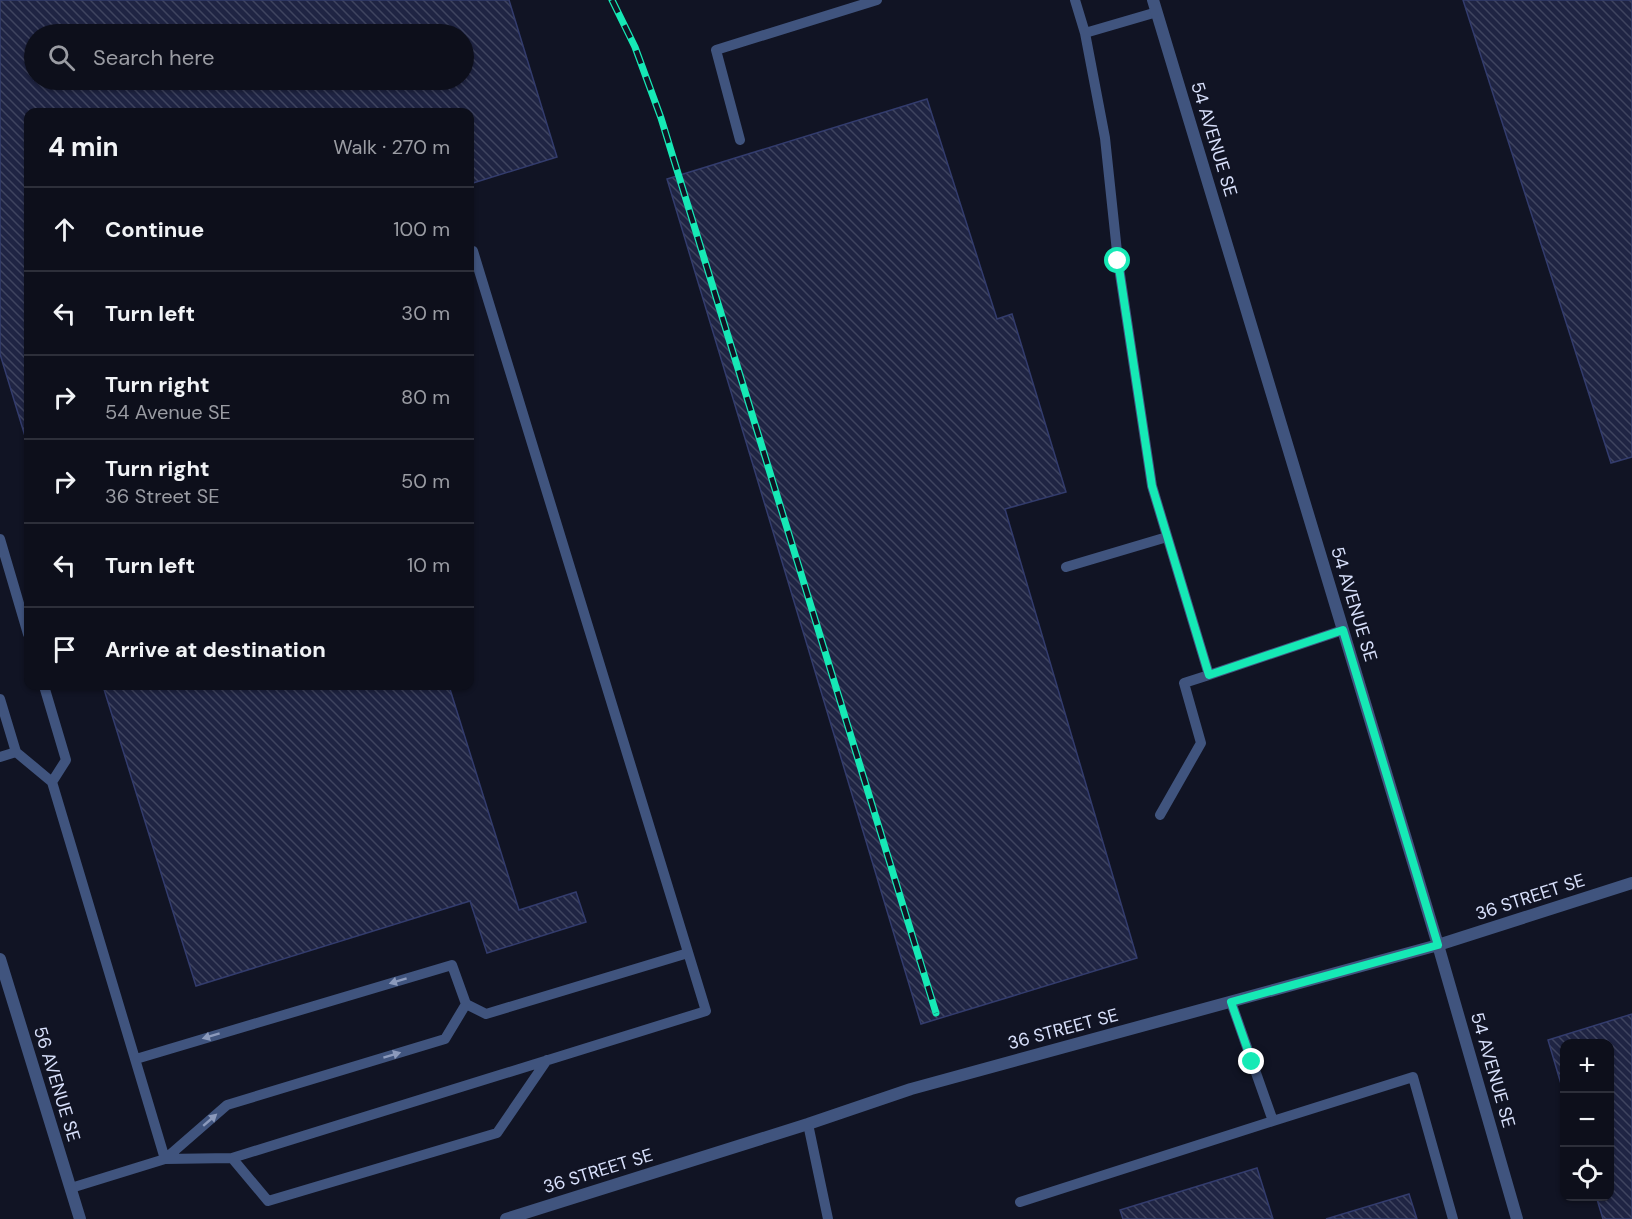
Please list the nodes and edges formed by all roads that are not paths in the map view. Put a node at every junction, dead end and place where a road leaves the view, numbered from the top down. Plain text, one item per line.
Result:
1 (877, 0) edge
2 (1075, 0) edge
3 (1155, 6) edge
4 (1085, 33) junction
5 (740, 140) dead end
6 (474, 254) edge
7 (1167, 537) junction
8 (0, 539) edge
9 (1066, 567) dead end
10 (24, 620) edge
11 (1343, 630) junction
12 (1209, 675) junction
13 (45, 690) edge
14 (0, 699) edge
15 (16, 752) junction
16 (0, 757) edge
17 (52, 782) junction
18 (1160, 815) dead end
19 (1632, 883) edge
20 (1438, 945) junction
21 (688, 953) junction
22 (0, 959) edge
23 (1231, 1002) junction
24 (466, 1004) junction
25 (136, 1059) junction
26 (547, 1060) junction
27 (1273, 1121) junction
28 (808, 1124) junction
29 (165, 1158) junction
30 (232, 1158) junction
31 (71, 1188) junction
32 (1020, 1202) dead end
33 (81, 1219) edge
34 (506, 1219) edge
35 (828, 1219) edge
36 (1453, 1219) edge
37 (1517, 1219) edge

1 - 5 lane
2 - 4 lane
3 - 4 lane
3 - 11 street, 54 AVENUE SE
4 - 7 lane
6 - 21 lane
7 - 9 lane
7 - 12 lane
8 - 10 lane
11 - 12 lane
11 - 20 street, 54 AVENUE SE
12 - 18 lane
13 - 17 lane
14 - 15 lane
15 - 16 lane
15 - 17 lane
17 - 25 lane
19 - 20 street, 36 STREET SE
20 - 23 street, 36 STREET SE
20 - 37 street, 54 AVENUE SE
21 - 24 lane
21 - 26 lane
22 - 31 street, 56 AVENUE SE
23 - 27 lane
23 - 28 street, 36 STREET SE
24 -> 25 lane
29 -> 24 lane
25 - 29 lane
26 - 30 lane
26 - 30 lane
27 - 32 lane
27 - 36 lane
28 - 34 street, 36 STREET SE
28 - 35 lane
29 - 30 lane
29 - 31 lane
31 - 33 street, 56 AVENUE SE

